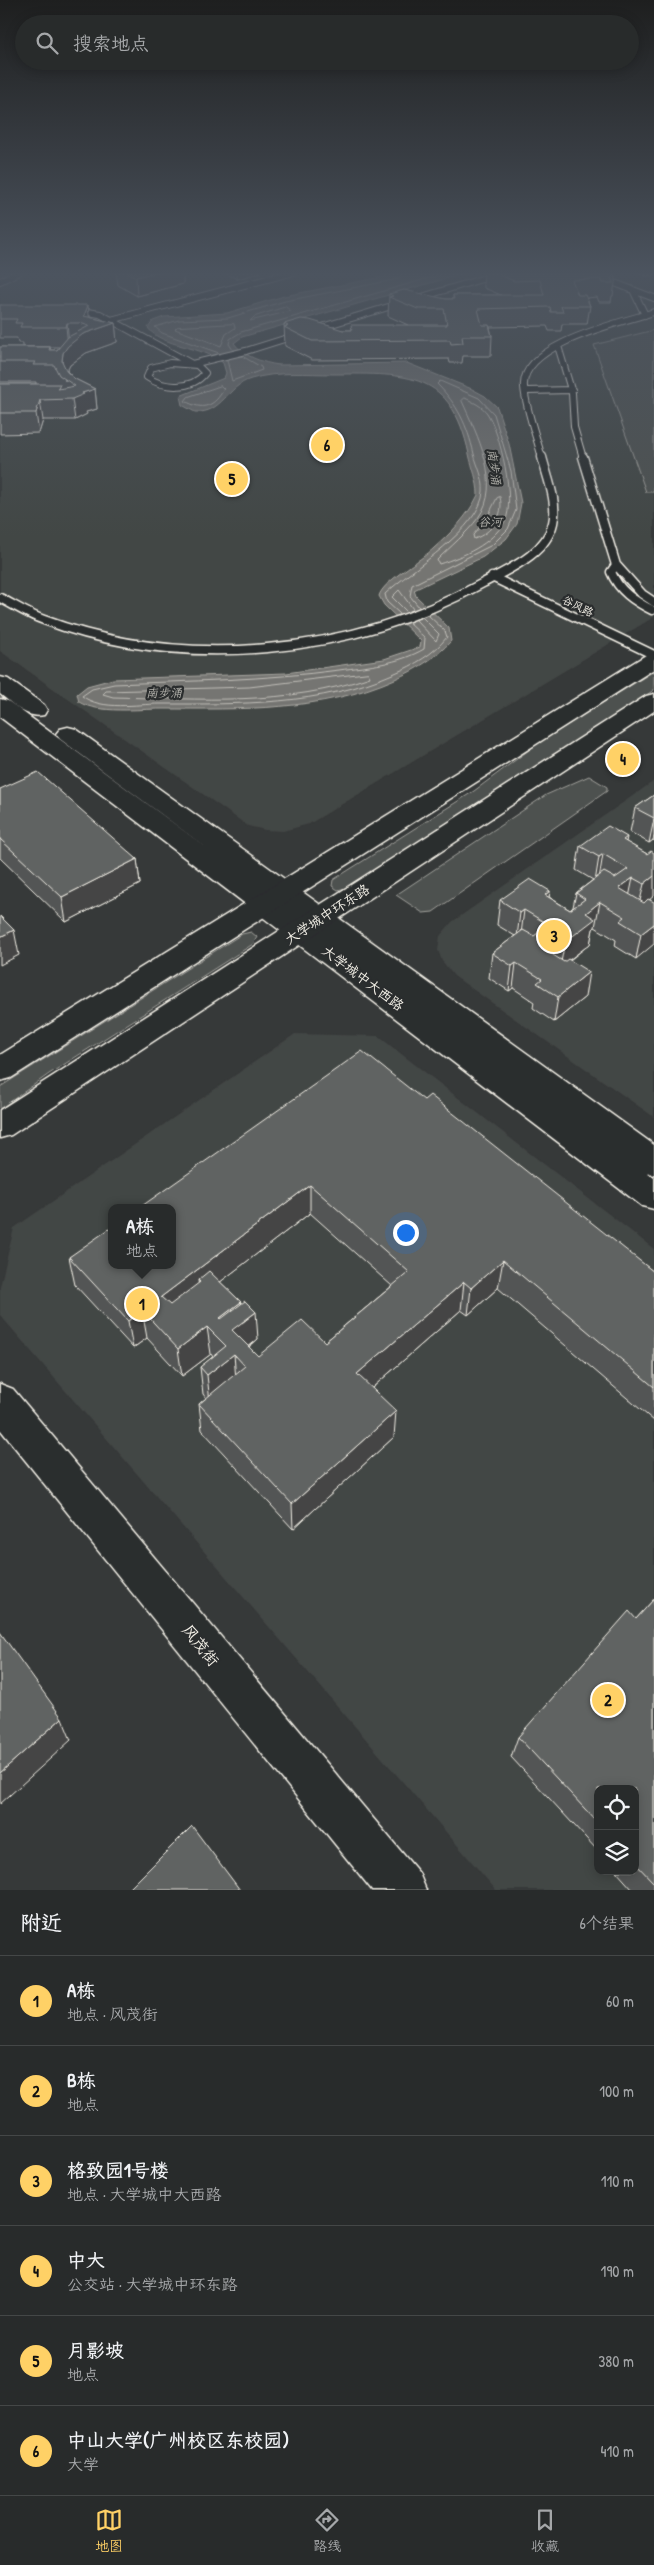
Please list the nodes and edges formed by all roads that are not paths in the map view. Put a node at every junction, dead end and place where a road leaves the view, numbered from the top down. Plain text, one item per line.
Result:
1 (185, 360) edge
2 (205, 360) edge
3 (537, 360) edge
4 (563, 360) edge
5 (192, 364) junction
6 (572, 390) junction
7 (526, 391) junction
8 (492, 578) junction
9 (0, 598) edge
10 (653, 606) edge
11 (654, 656) edge
12 (654, 660) edge
13 (0, 684) edge
14 (654, 701) edge
15 (0, 706) edge
16 (275, 898) junction
17 (310, 924) junction
18 (0, 1070) edge
19 (0, 1126) edge
20 (654, 1162) edge
21 (654, 1196) edge
22 (0, 1401) edge
23 (402, 1890) edge

1 - 5 lane
2 - 5 lane
3 - 7 lane
4 - 6 lane
5 - 5 lane
6 - 7 lane
6 - 10 lane
7 - 8 lane
8 - 9 lane
8 - 11 lane, 谷风路
12 - 16 main road
13 - 16 main road, 大学城中大西路
14 - 17 main road, 大学城中环东路
15 - 16 main road, 大学城中大西路
16 - 17 main road, 大学城中大西路
16 - 18 main road
17 - 19 main road, 大学城中环东路
17 - 20 main road, 大学城中大西路
17 - 21 main road, 大学城中大西路
22 - 23 main road, 风茂街

